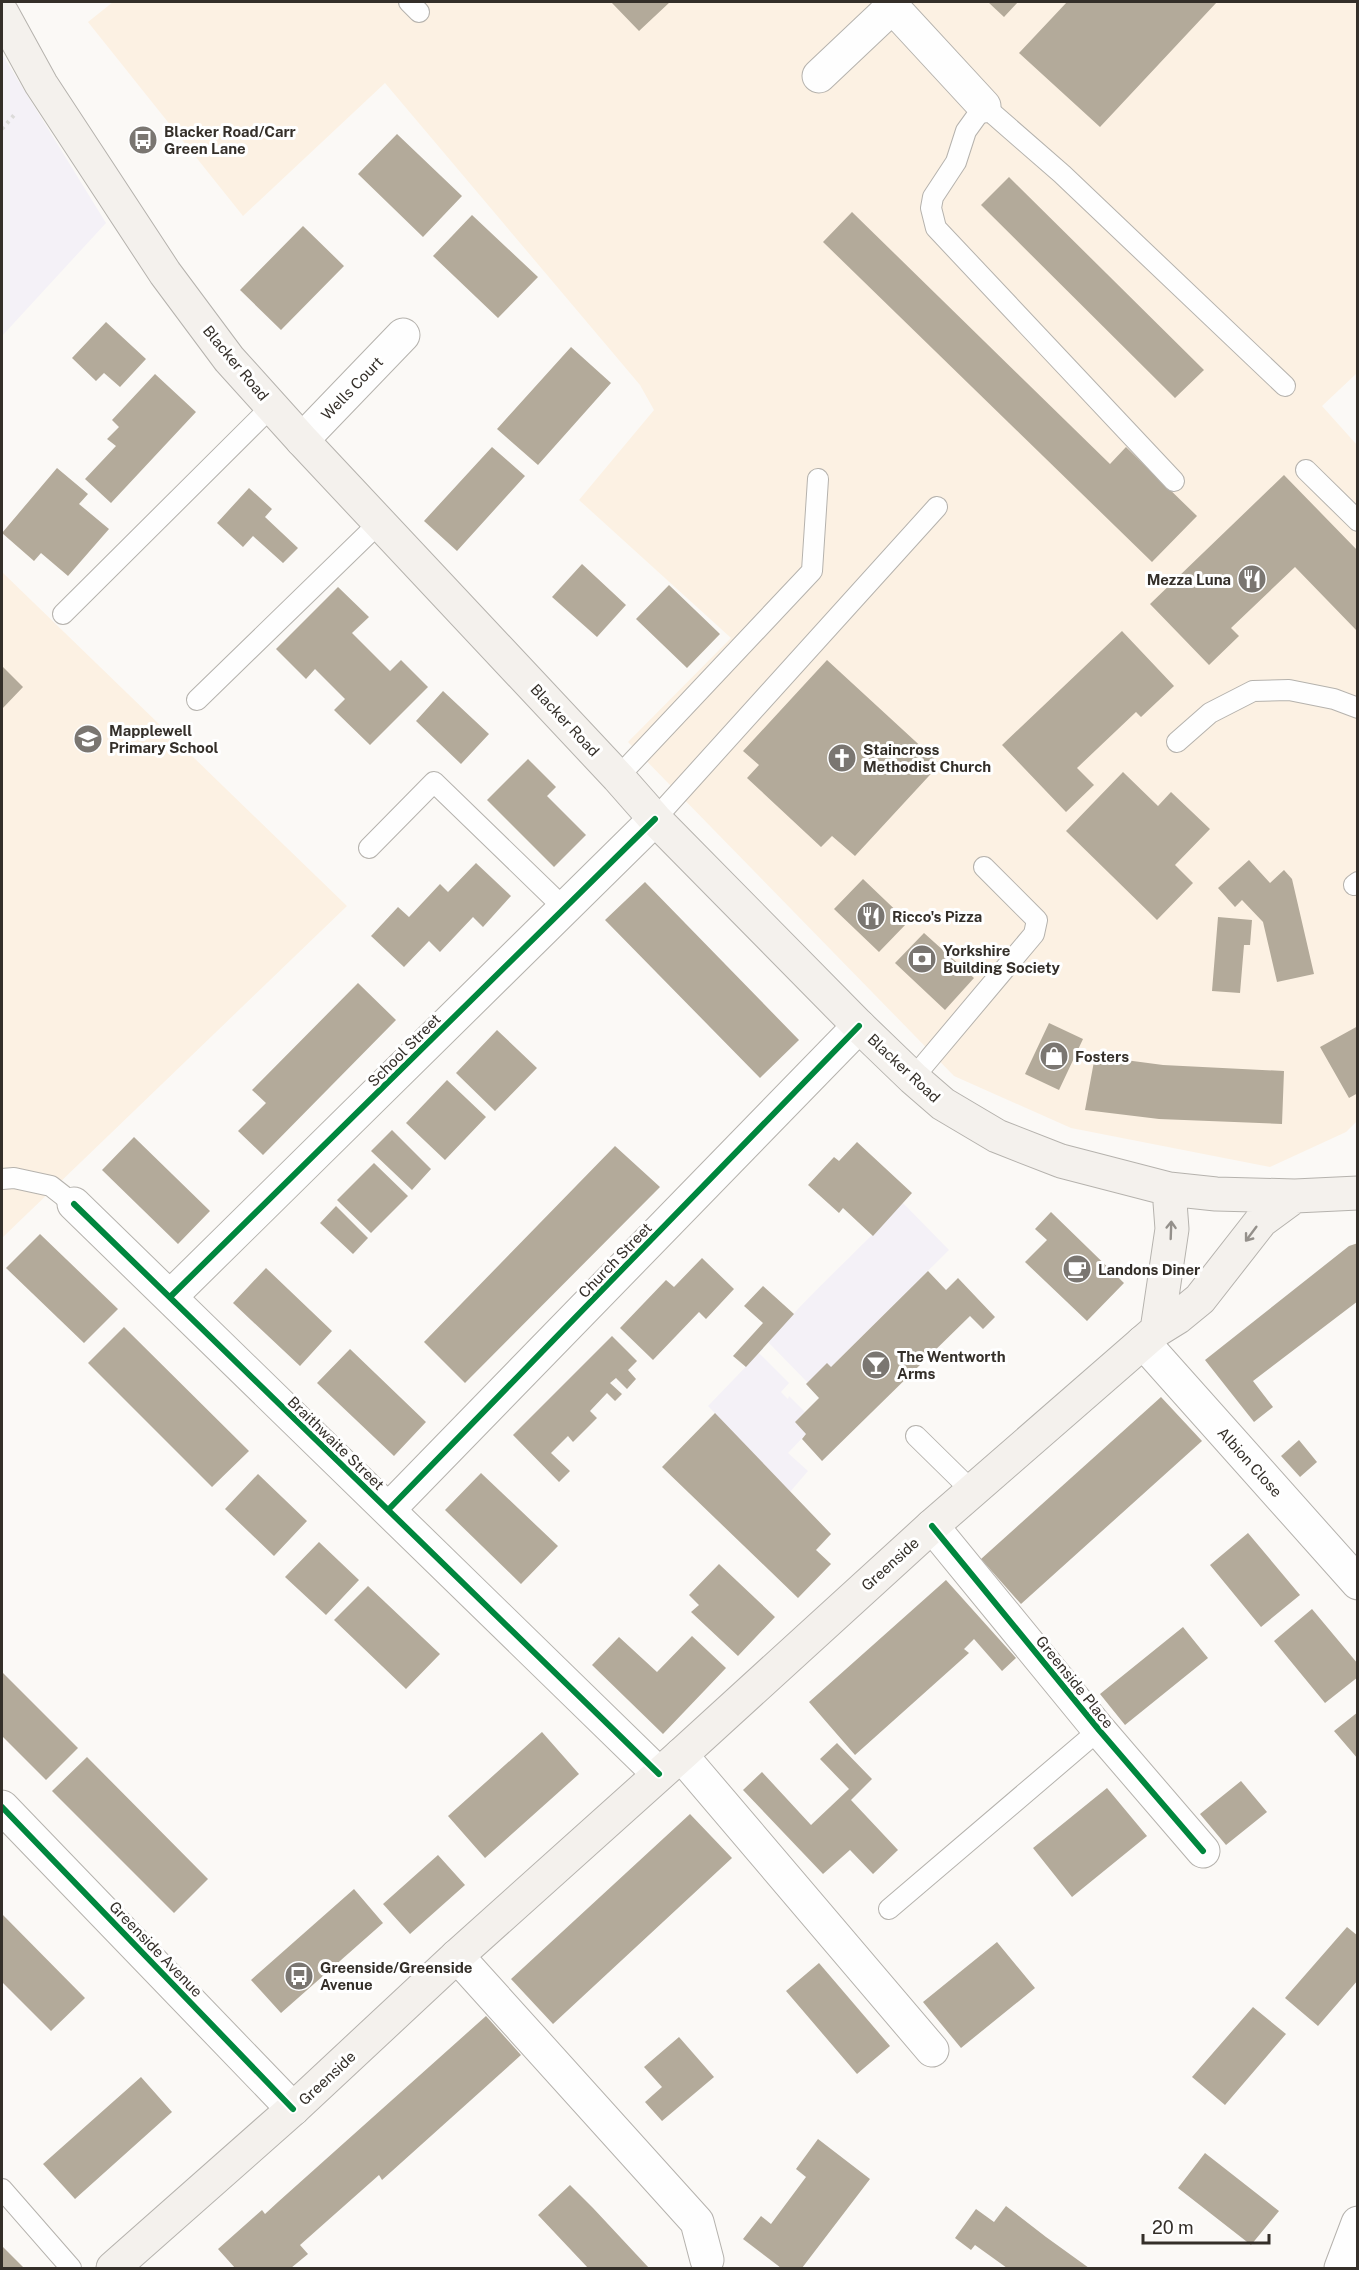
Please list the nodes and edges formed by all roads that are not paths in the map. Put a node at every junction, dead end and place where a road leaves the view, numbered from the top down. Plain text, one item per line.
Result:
1 (890, 4) edge
2 (2, 13) edge
3 (819, 76) dead end
4 (984, 106) junction
5 (403, 335) dead end
6 (1285, 386) dead end
7 (272, 406) junction
8 (302, 440) junction
9 (1306, 470) dead end
10 (818, 479) dead end
11 (1174, 481) dead end
12 (937, 507) dead end
13 (1358, 521) edge
14 (379, 523) junction
15 (63, 614) dead end
16 (197, 700) dead end
17 (1358, 708) edge
18 (1177, 742) dead end
19 (618, 777) junction
20 (655, 819) junction
21 (369, 848) dead end
22 (984, 867) dead end
23 (564, 908) junction
24 (859, 1026) junction
25 (913, 1078) junction
26 (2, 1179) edge
27 (1169, 1189) junction
28 (1358, 1193) edge
29 (1295, 1196) junction
30 (74, 1204) joint
31 (170, 1297) junction
32 (1150, 1336) junction
33 (915, 1436) dead end
34 (972, 1491) junction
35 (388, 1510) junction
36 (932, 1526) junction
37 (1358, 1583) edge
38 (1099, 1730) junction
39 (670, 1765) junction
40 (2, 1807) edge
41 (1203, 1851) dead end
42 (889, 1910) dead end
43 (457, 1956) junction
44 (932, 2050) dead end
45 (293, 2109) junction
46 (2, 2189) edge
47 (1358, 2223) edge
48 (707, 2260) dead end
49 (71, 2268) edge
50 (113, 2268) edge
51 (1341, 2268) edge

1 - 3 street
1 - 4 street
2 - 7 main road, Blacker Road
4 - 6 lane
4 - 11 lane
5 - 8 street, Wells Court
7 - 8 main road, Blacker Road
7 - 15 lane
8 - 14 main road, Blacker Road
9 - 13 lane
10 - 19 lane
12 - 20 lane
14 - 16 lane
14 - 19 main road, Blacker Road
17 - 18 lane
19 - 20 main road, Blacker Road
20 - 23 street, School Street
20 - 24 main road, Blacker Road
21 - 23 lane
22 - 25 lane
23 - 31 street, School Street
24 - 25 main road, Blacker Road
24 - 35 street, Church Street
25 - 27 main road, Blacker Road
26 - 30 lane
27 - 29 main road, Blacker Road
32 -> 27 main road
28 - 29 main road, Blacker Road
29 -> 32 main road, Greenside
30 - 31 street, Braithwaite Street
31 - 35 street, Braithwaite Street
32 - 34 main road, Greenside
32 - 37 street, Albion Close
33 - 34 lane
34 - 36 main road, Greenside
35 - 39 street, Braithwaite Street
36 - 38 street, Greenside Place
36 - 39 main road, Greenside
38 - 41 street, Greenside Place
38 - 42 lane
39 - 43 main road, Greenside
39 - 44 street
40 - 45 street, Greenside Avenue
43 - 45 main road, Greenside
43 - 48 street
45 - 50 main road, Greenside
46 - 49 lane
47 - 51 street

